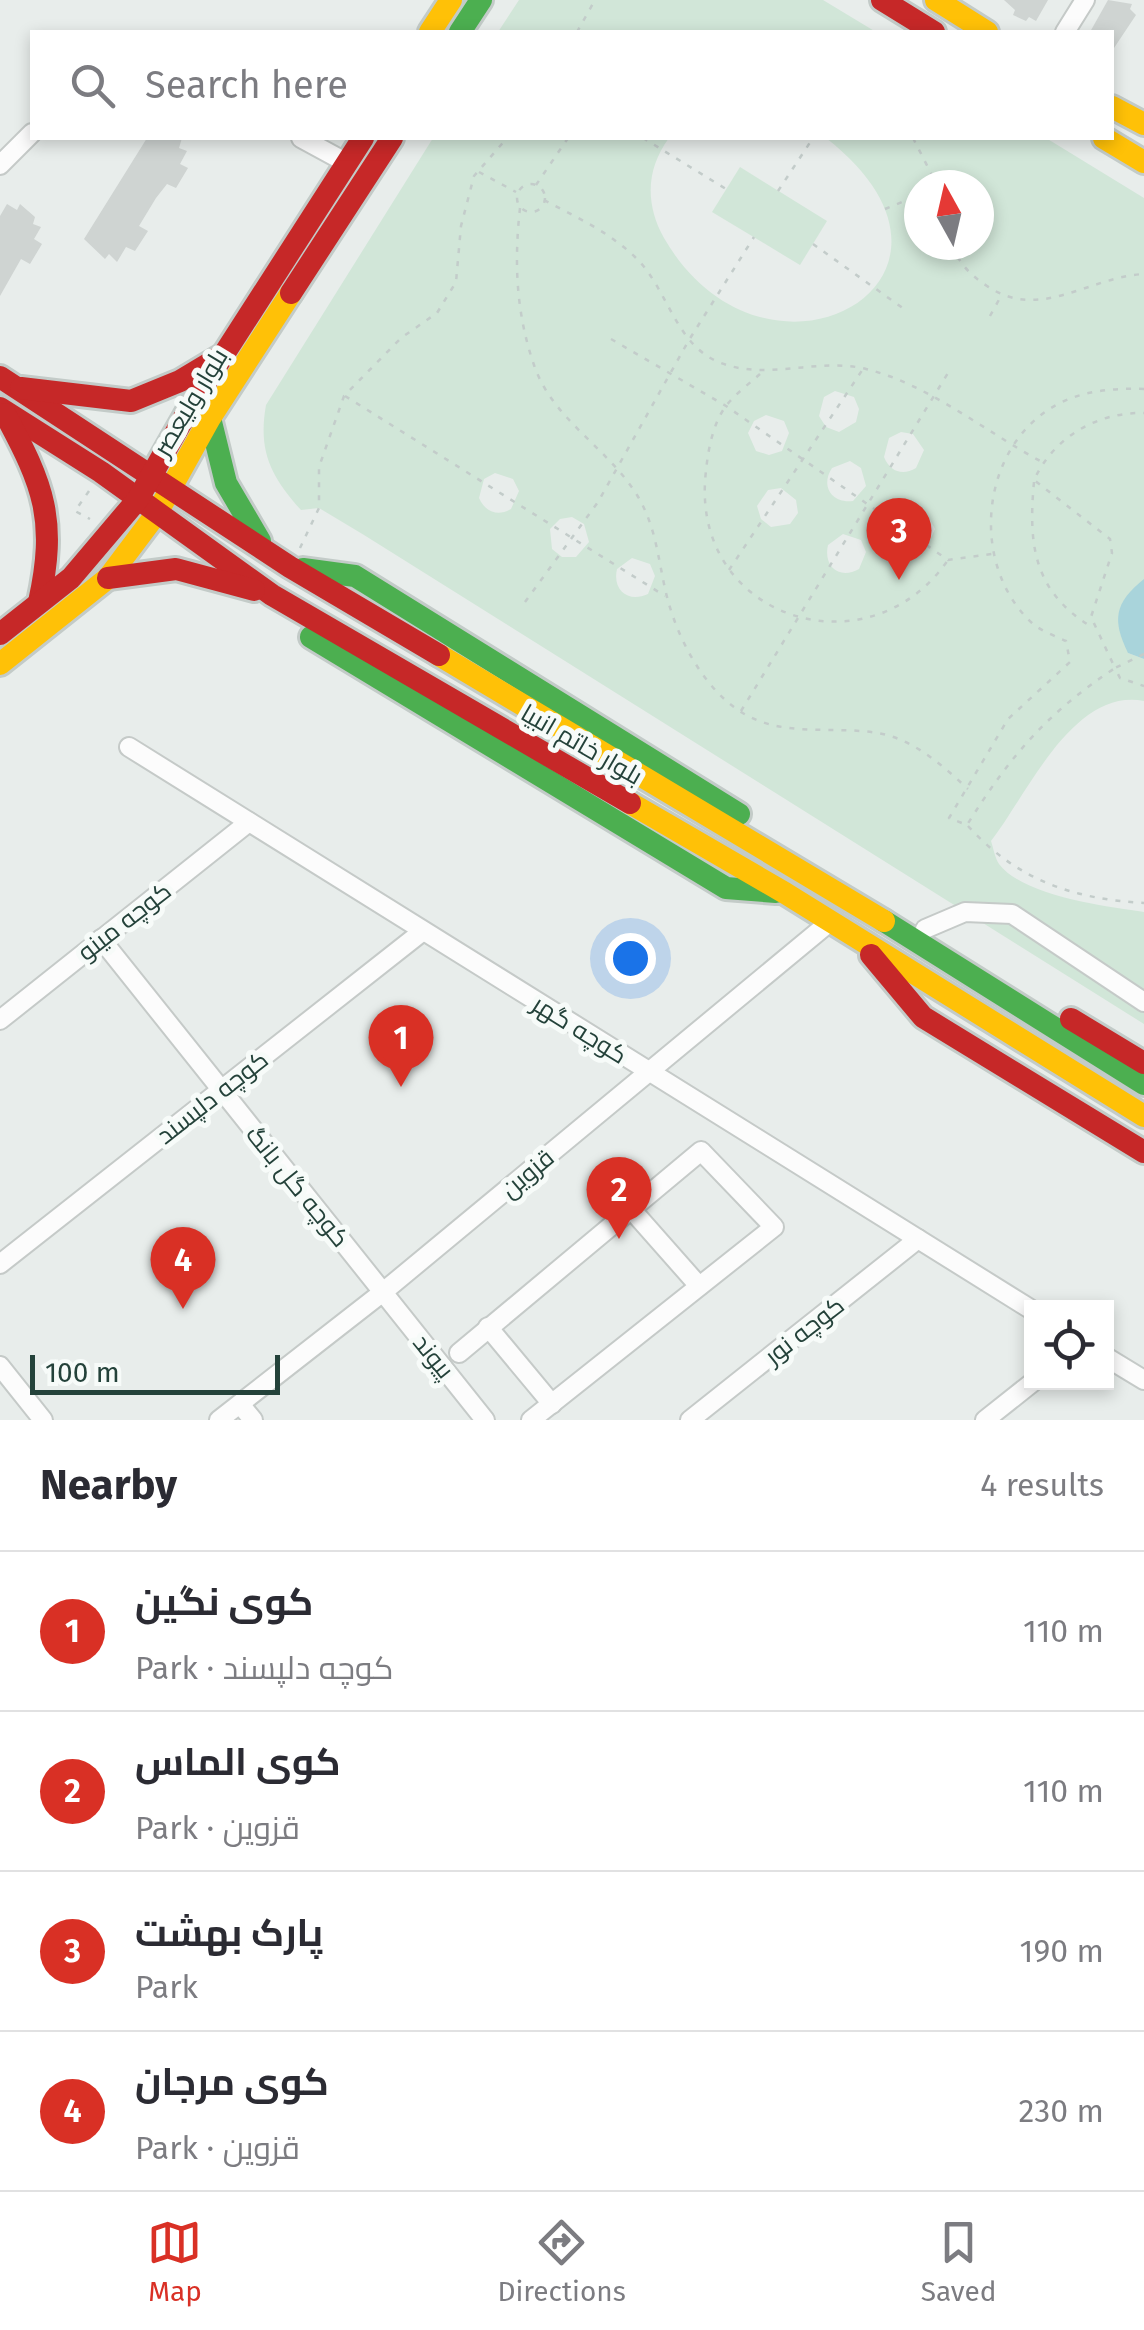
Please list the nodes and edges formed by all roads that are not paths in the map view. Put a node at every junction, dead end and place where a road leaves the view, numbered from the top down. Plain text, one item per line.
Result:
1 (451, 0) edge
2 (481, 0) edge
3 (882, 0) edge
4 (936, 0) edge
5 (1085, 0) edge
6 (431, 30) edge
7 (461, 30) edge
8 (931, 30) edge
9 (984, 30) edge
10 (1065, 30) edge
11 (1114, 108) edge
12 (1144, 124) edge
13 (30, 136) edge
14 (305, 140) edge
15 (362, 140) edge
16 (391, 140) edge
17 (1107, 140) edge
18 (1144, 162) edge
19 (347, 163) junction
20 (0, 165) edge
21 (224, 354) junction
22 (17, 388) edge
23 (1, 409) edge
24 (210, 418) junction
25 (23, 422) junction
26 (160, 483) junction
27 (148, 506) junction
28 (281, 561) junction
29 (90, 582) junction
30 (273, 594) junction
31 (39, 602) junction
32 (0, 634) edge
33 (0, 664) edge
34 (559, 727) junction
35 (129, 747) dead end
36 (543, 752) junction
37 (249, 822) junction
38 (785, 893) junction
39 (831, 920) junction
40 (925, 930) junction
41 (424, 931) junction
42 (854, 936) junction
43 (101, 939) junction
44 (1144, 1002) edge
45 (0, 1020) edge
46 (1144, 1063) edge
47 (649, 1072) junction
48 (1144, 1084) edge
49 (221, 1090) junction
50 (1144, 1116) edge
51 (1144, 1152) edge
52 (631, 1209) junction
53 (918, 1239) junction
54 (0, 1264) edge
55 (699, 1286) junction
56 (382, 1292) junction
57 (1024, 1305) edge
58 (488, 1327) junction
59 (459, 1353) dead end
60 (1114, 1362) edge
61 (0, 1368) edge
62 (1144, 1380) edge
63 (1024, 1389) edge
64 (240, 1404) junction
65 (552, 1404) junction
66 (43, 1420) edge
67 (219, 1420) edge
68 (253, 1420) edge
69 (485, 1420) edge
70 (532, 1420) edge
71 (690, 1420) edge
72 (985, 1420) edge

1 - 6 main road
2 - 7 main road
3 - 8 main road
4 - 9 main road
5 - 10 street
11 - 12 main road
13 - 20 street
14 - 19 street
15 - 19 main road, بلوار ولیعصر
16 - 24 main road, بلوار ولیعصر
17 - 18 main road
19 - 21 main road, بلوار ولیعصر
21 - 22 main road
21 - 26 main road, بلوار ولیعصر
22 - 25 main road
22 - 26 main road, بلوار خاتم انبیا
23 - 25 main road, بلوار خاتم انبیا
23 - 31 main road
24 - 26 main road, بلوار ولیعصر
24 - 28 main road
25 - 27 main road, بلوار خاتم انبیا
26 - 27 main road, بلوار ولیعصر
26 - 28 main road, بلوار خاتم انبیا
27 - 29 main road, بلوار ولیعصر
27 - 29 main road, بلوار ولیعصر
27 - 30 main road, بلوار خاتم انبیا
28 - 30 main road
28 - 34 main road, بلوار خاتم انبیا
28 - 40 main road
29 - 30 main road
29 - 31 main road, بلوار ولیعصر
29 - 33 main road, بلوار ولیعصر
30 - 36 main road, بلوار خاتم انبیا
30 - 38 main road
31 - 32 main road, بلوار ولیعصر
34 - 36 main road
34 - 48 main road, بلوار خاتم انبیا
35 - 37 street, کوچه گهر
36 - 38 main road, بلوار خاتم انبیا
37 - 41 street, کوچه گهر
37 - 43 street, کوچه مینو
38 - 39 main road, بلوار خاتم انبیا
39 - 42 main road, بلوار خاتم انبیا
39 - 47 street, قزوین
40 - 44 street
40 - 46 main road
41 - 47 street, کوچه گهر
41 - 49 street, کوچه دلپسند
42 - 50 main road, بلوار خاتم انبیا
42 - 51 main road
43 - 45 street, کوچه مینو
43 - 49 street, کوچه گل بانگ
47 - 53 street, کوچه گهر
47 - 56 street, قزوین
49 - 54 street, کوچه دلپسند
49 - 56 street, کوچه گل بانگ
52 - 55 street
52 - 55 street
52 - 58 street
53 - 57 street, کوچه گهر
53 - 71 street, کوچه نور
55 - 65 street
56 - 64 street, قزوین
56 - 69 street, پیوند
58 - 59 street
58 - 65 street
60 - 62 street
61 - 66 street
63 - 72 street
64 - 67 street, قزوین
64 - 68 street
65 - 70 street

